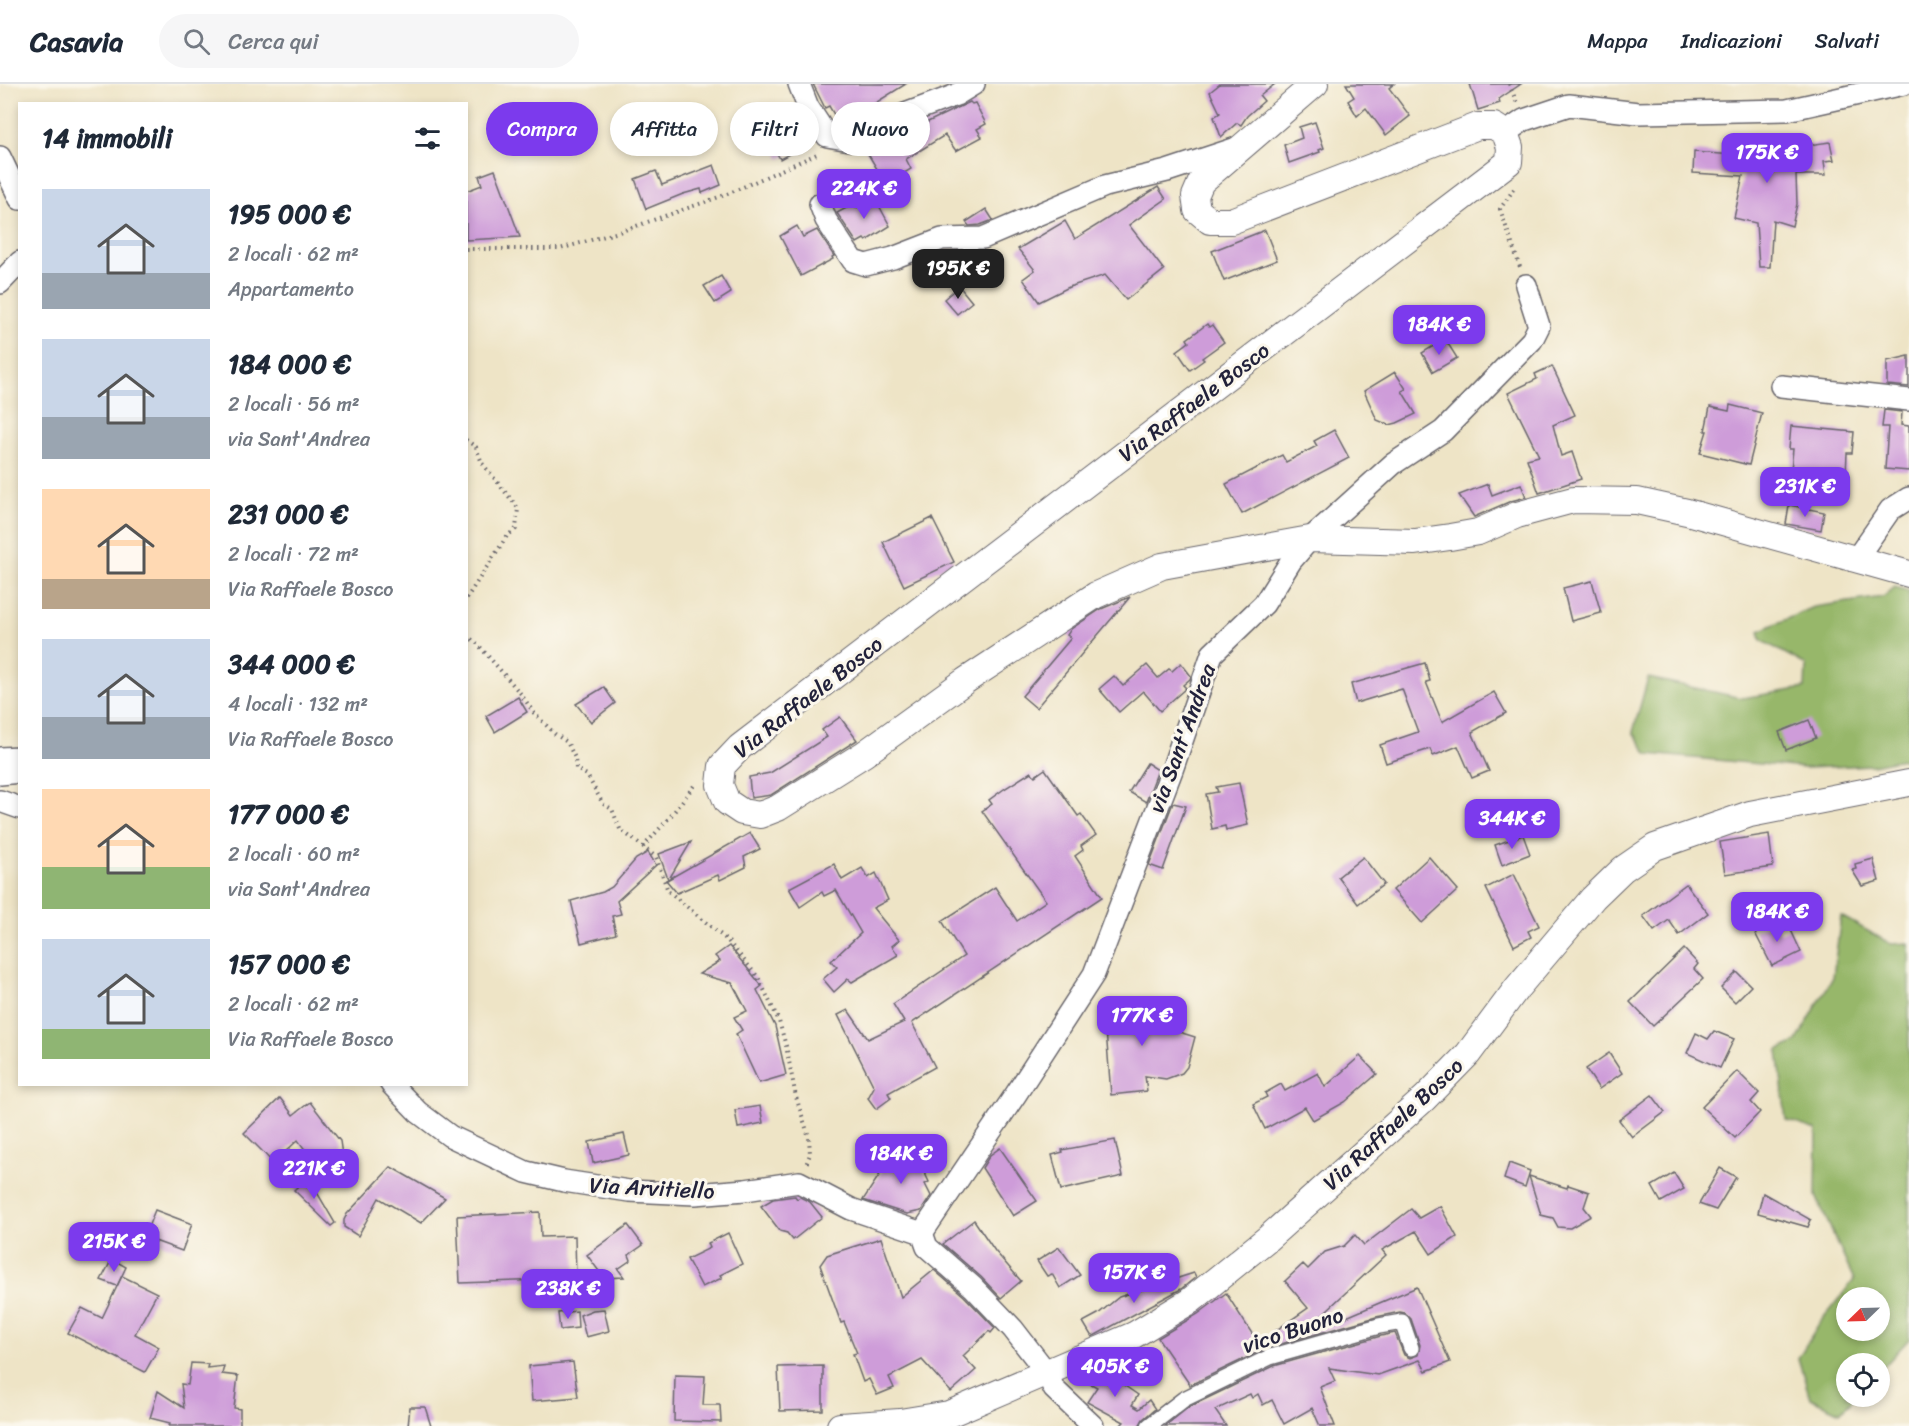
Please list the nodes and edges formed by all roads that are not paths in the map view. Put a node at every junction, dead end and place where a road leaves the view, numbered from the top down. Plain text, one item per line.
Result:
1 (799, 84) edge
2 (974, 84) edge
3 (1315, 84) edge
4 (1895, 85) edge
5 (1519, 129) junction
6 (1243, 146) junction
7 (0, 157) edge
8 (18, 195) edge
9 (820, 204) dead end
10 (18, 264) edge
11 (0, 283) edge
12 (1526, 285) road end
13 (1782, 386) dead end
14 (1909, 400) edge
15 (1909, 498) edge
16 (1310, 539) junction
17 (1856, 559) junction
18 (1909, 574) edge
19 (18, 757) edge
20 (0, 758) edge
21 (18, 772) edge
22 (0, 774) edge
23 (1909, 783) edge
24 (0, 801) edge
25 (18, 807) edge
26 (393, 1086) edge
27 (922, 1233) junction
28 (1411, 1348) dead end
29 (1047, 1373) junction
30 (840, 1426) edge
31 (1094, 1426) edge
32 (1149, 1426) edge

1 - 2 street
3 - 6 street
4 - 5 street
5 - 6 street
5 - 16 street, Via Raffaele Bosco
6 - 9 street
7 - 8 street
10 - 11 street
12 - 16 street, via Sant'Andrea
13 - 14 street
15 - 17 street
16 - 17 street, Via Raffaele Bosco
16 - 27 street, via Sant'Andrea
17 - 18 street, Via Raffaele Bosco
19 - 20 street
21 - 22 street
23 - 29 street, Via Raffaele Bosco
24 - 25 street
26 - 27 street, Via Arvitiello
27 - 29 street
28 - 32 street, vico Buono
29 - 30 street, Via Raffaele Bosco
29 - 31 street

